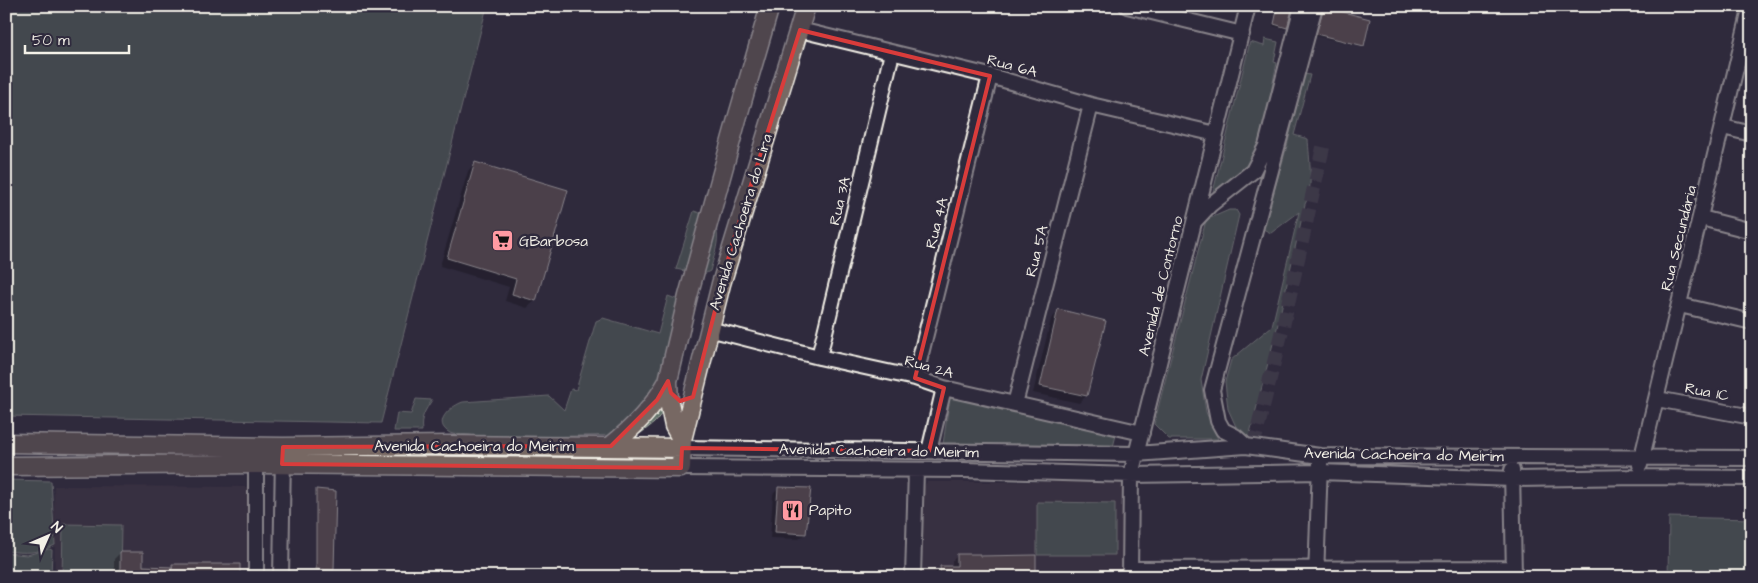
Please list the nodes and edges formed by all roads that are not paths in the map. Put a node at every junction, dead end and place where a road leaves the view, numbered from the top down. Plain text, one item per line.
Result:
1 (770, 6) edge
2 (806, 6) edge
3 (1127, 6) edge
4 (1248, 6) edge
5 (1302, 6) edge
6 (1315, 6) edge
7 (1751, 6) edge
8 (800, 30) junction
9 (1242, 34) junction
10 (1748, 43) edge
11 (892, 54) junction
12 (990, 76) junction
13 (1091, 105) junction
14 (1723, 127) junction
15 (1216, 134) junction
16 (1752, 134) edge
17 (1700, 218) junction
18 (1194, 222) junction
19 (1752, 231) edge
20 (1680, 305) junction
21 (1752, 322) edge
22 (709, 329) junction
23 (819, 357) junction
24 (915, 378) junction
25 (668, 385) junction
26 (944, 388) junction
27 (693, 397) junction
28 (1657, 399) junction
29 (1015, 404) junction
30 (1752, 418) edge
31 (1142, 433) junction
32 (6, 443) edge
33 (682, 444) junction
34 (611, 446) junction
35 (1246, 446) junction
36 (929, 451) junction
37 (1136, 454) junction
38 (256, 455) junction
39 (283, 456) junction
40 (1320, 456) junction
41 (1512, 457) junction
42 (1642, 458) junction
43 (1752, 458) edge
44 (6, 466) edge
45 (680, 468) junction
46 (916, 470) junction
47 (1320, 472) junction
48 (1131, 475) junction
49 (1638, 477) junction
50 (1752, 478) edge
51 (1513, 479) junction
52 (1514, 572) edge
53 (1130, 573) edge
54 (1316, 573) edge
55 (256, 577) edge
56 (281, 577) edge
57 (913, 577) edge

1 - 25 main road, Avenida Cachoeira do Lira
2 - 8 main road, Avenida Cachoeira do Lira
3 - 9 street
4 - 9 street, Avenida de Contorno
5 - 18 street
6 - 35 street
7 - 10 street, Rua Secundária
8 - 11 street, Rua 6A
8 - 22 main road, Avenida Cachoeira do Lira
9 - 15 street, Avenida de Contorno
10 - 14 street, Rua Secundária
11 - 12 street, Rua 6A
11 - 23 street, Rua 3A
12 - 13 street, Rua 6A
12 - 24 street, Rua 4A
13 - 15 street, Rua 6A
13 - 29 street, Rua 5A
14 - 16 street
14 - 17 street, Rua Secundária
15 - 18 street, Avenida de Contorno
17 - 19 street
17 - 20 street, Rua Secundária
18 - 31 street, Avenida de Contorno
20 - 21 street
20 - 28 street, Rua Secundária
22 - 23 street, Rua 2A
22 - 27 main road, Avenida Cachoeira do Lira
23 - 24 street, Rua 2A
24 - 26 street, Rua 2A
25 - 27 main road
25 - 33 main road, Avenida Cachoeira do Lira
25 - 34 main road
26 - 29 street, Rua 2A
26 - 36 street
27 - 33 main road, Avenida Cachoeira do Lira
28 - 30 street, Rua 1C
28 - 42 street, Rua Secundária
29 - 31 street, Rua 2A
31 - 37 street, Avenida de Contorno
32 - 38 main road, Avenida Cachoeira do Meirim
33 - 34 main road, Avenida Cachoeira do Meirim
33 - 36 street, Avenida Cachoeira do Meirim
33 - 45 main road, Avenida Cachoeira do Lira
34 - 39 main road, Avenida Cachoeira do Meirim
35 - 37 street, Avenida Cachoeira do Meirim
35 - 40 street, Avenida Cachoeira do Meirim
36 - 37 street, Avenida Cachoeira do Meirim
37 - 48 street, Avenida de Contorno
38 - 39 main road, Avenida Cachoeira do Meirim
38 - 44 main road, Avenida Cachoeira do Meirim
38 - 55 street
39 - 45 main road, Avenida Cachoeira do Meirim
39 - 56 street
40 - 41 street, Avenida Cachoeira do Meirim
40 - 47 street
41 - 42 street, Avenida Cachoeira do Meirim
41 - 51 street
42 - 43 street, Avenida Cachoeira do Meirim
42 - 49 street, Rua Secundária
45 - 46 street, Avenida Cachoeira do Meirim
46 - 48 street, Avenida Cachoeira do Meirim
46 - 57 street
47 - 48 street, Avenida Cachoeira do Meirim
47 - 51 street, Avenida Cachoeira do Meirim
47 - 54 street
48 - 53 street, Avenida de Contorno
49 - 50 street, Avenida Cachoeira do Meirim
49 - 51 street, Avenida Cachoeira do Meirim
51 - 52 street
52 - 54 street
53 - 54 street

